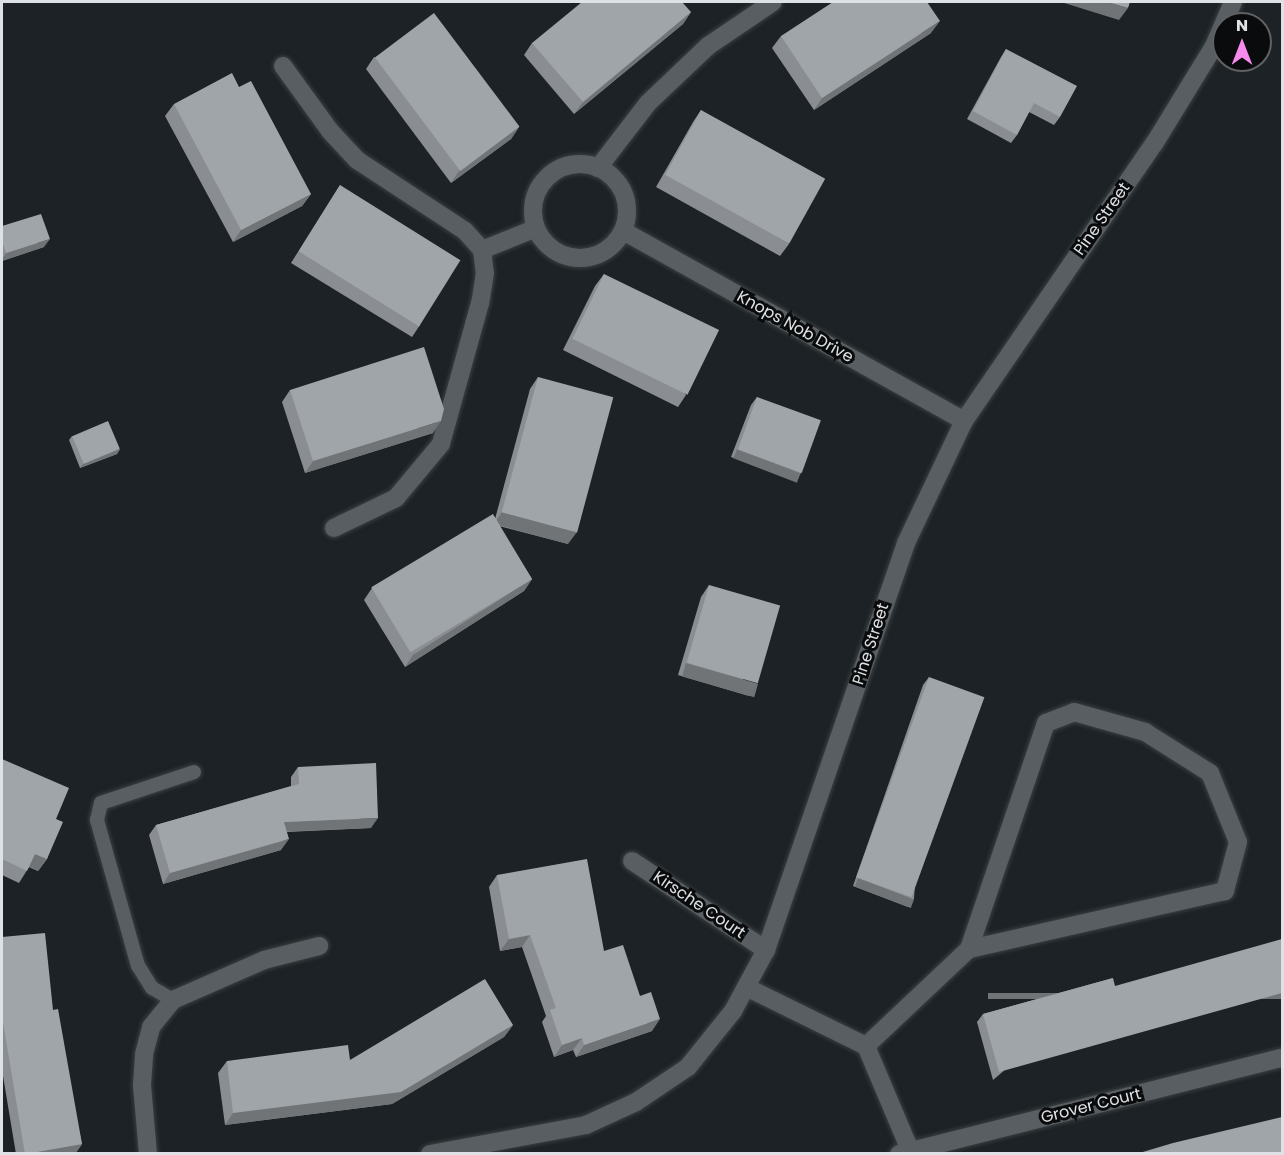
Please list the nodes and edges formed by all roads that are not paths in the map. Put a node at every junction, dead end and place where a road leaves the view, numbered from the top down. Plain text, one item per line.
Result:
1 (773, 2) edge
2 (1233, 2) edge
3 (283, 66) dead end
4 (598, 168) junction
5 (534, 229) junction
6 (625, 232) junction
7 (482, 250) junction
8 (964, 421) junction
9 (334, 528) dead end
10 (194, 772) dead end
11 (632, 861) dead end
12 (319, 946) dead end
13 (969, 949) junction
14 (766, 950) junction
15 (746, 987) junction
16 (173, 1000) junction
17 (866, 1046) junction
18 (1282, 1058) edge
19 (905, 1152) edge
20 (148, 1154) edge
21 (430, 1154) edge

1 - 4 street
2 - 8 street, Pine Street
3 - 7 street
4 - 5 street
4 - 6 street
5 - 6 street
5 - 7 street
6 - 8 street, Knops Nob Drive
7 - 9 street
8 - 14 street, Pine Street
10 - 16 lane
11 - 14 street, Kirsche Court
12 - 16 street
13 - 13 street
13 - 17 street
14 - 15 street, Pine Street
15 - 17 street
15 - 21 street, Pine Street
16 - 20 street
17 - 19 street
18 - 19 street, Grover Court

